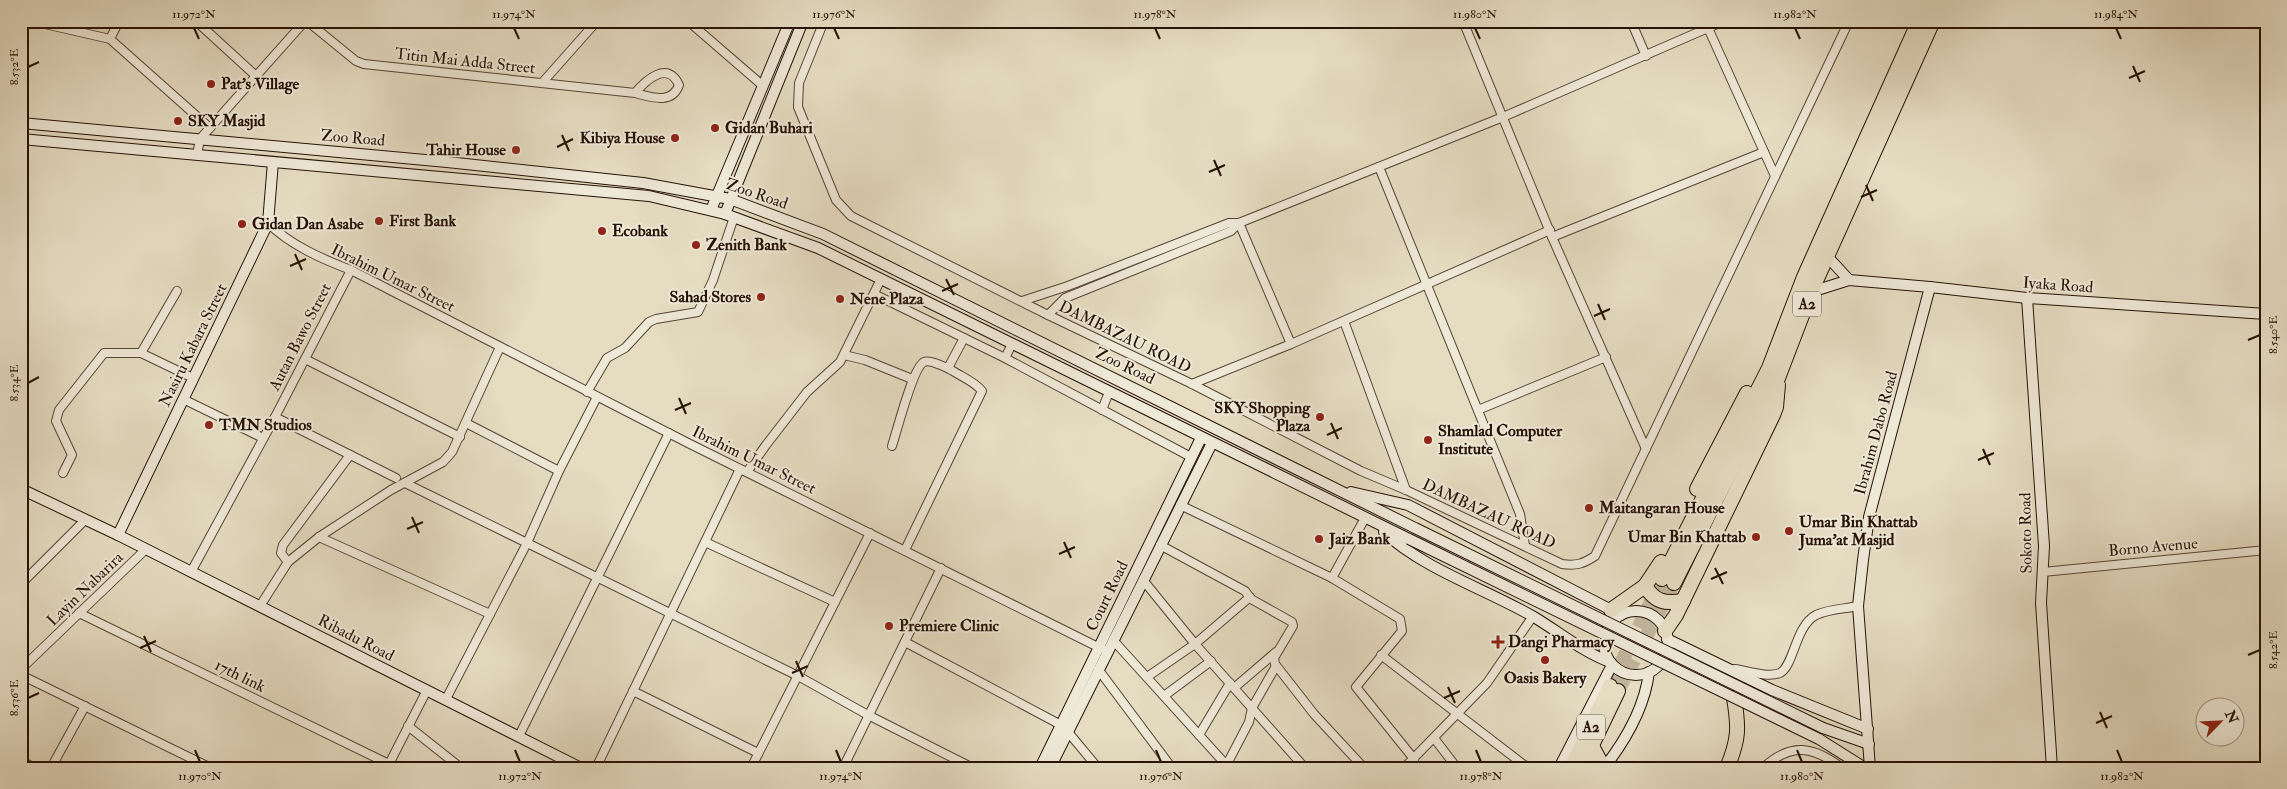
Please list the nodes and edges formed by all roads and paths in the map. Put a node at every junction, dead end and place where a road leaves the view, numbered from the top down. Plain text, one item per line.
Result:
1 (119, 21) edge
2 (196, 21) edge
3 (306, 21) edge
4 (597, 21) edge
5 (688, 21) edge
6 (790, 21) edge
7 (803, 21) edge
8 (1463, 21) edge
9 (1631, 21) edge
10 (1724, 21) edge
11 (1849, 21) edge
12 (1919, 21) edge
13 (1933, 21) edge
14 (36, 22) edge
15 (821, 22) edge
16 (1708, 28) junction
17 (110, 39) junction
18 (1646, 56) junction
19 (256, 76) junction
20 (542, 83) junction
21 (762, 85) junction
22 (635, 93) junction
23 (1503, 116) junction
24 (21, 123) edge
25 (210, 128) junction
26 (21, 139) edge
27 (200, 139) junction
28 (1764, 152) junction
29 (197, 155) junction
30 (273, 162) junction
31 (1379, 167) junction
32 (1775, 176) junction
33 (716, 196) junction
34 (730, 199) junction
35 (711, 210) junction
36 (729, 216) junction
37 (268, 223) junction
38 (1239, 223) junction
39 (1551, 233) junction
40 (1827, 256) junction
41 (351, 270) junction
42 (881, 279) junction
43 (1849, 280) junction
44 (1426, 285) junction
45 (1930, 287) junction
46 (177, 292) dead end
47 (1811, 292) junction
48 (874, 294) junction
49 (2027, 298) junction
50 (1022, 301) junction
51 (2266, 314) edge
52 (1048, 315) junction
53 (1344, 321) junction
54 (964, 338) junction
55 (1012, 344) junction
56 (1291, 344) junction
57 (500, 347) junction
58 (141, 353) junction
59 (844, 355) junction
60 (1606, 357) junction
61 (1005, 358) junction
62 (305, 359) junction
63 (948, 368) junction
64 (1774, 373) junction
65 (193, 378) junction
66 (912, 379) junction
67 (1192, 384) junction
68 (587, 392) junction
69 (1110, 392) junction
70 (597, 397) junction
71 (183, 399) junction
72 (1102, 410) junction
73 (1478, 410) junction
74 (275, 417) junction
75 (466, 423) junction
76 (669, 433) junction
77 (460, 437) junction
78 (263, 438) junction
79 (1201, 438) junction
80 (1212, 443) junction
81 (892, 446) dead end
82 (1646, 449) junction
83 (350, 455) junction
84 (1191, 458) junction
85 (559, 471) junction
86 (744, 471) junction
87 (63, 473) dead end
88 (396, 478) dead end
89 (405, 483) junction
90 (1340, 490) junction
91 (1406, 490) junction
92 (23, 494) edge
93 (1180, 505) junction
94 (1365, 518) junction
95 (85, 520) junction
96 (1375, 523) junction
97 (870, 533) junction
98 (118, 535) junction
99 (319, 537) junction
100 (705, 542) junction
101 (527, 543) junction
102 (1160, 545) junction
103 (1525, 546) junction
104 (145, 550) junction
105 (905, 550) junction
106 (2266, 550) edge
107 (288, 562) junction
108 (941, 568) junction
109 (191, 572) junction
110 (2043, 572) junction
111 (598, 578) junction
112 (1332, 578) junction
113 (1143, 580) junction
114 (1668, 581) tunnel mouth
115 (21, 584) edge
116 (1645, 586) junction
117 (1250, 597) junction
118 (1683, 601) junction
119 (835, 602) junction
120 (260, 606) junction
121 (1858, 606) junction
122 (1616, 612) junction
123 (670, 613) junction
124 (79, 614) junction
125 (490, 614) junction
126 (1533, 616) junction
127 (1666, 635) junction
128 (1113, 640) junction
129 (905, 642) junction
130 (1196, 644) junction
131 (1103, 650) junction
132 (1278, 650) junction
133 (1382, 655) junction
134 (1211, 661) junction
135 (1611, 663) junction
136 (1276, 666) junction
137 (21, 669) edge
138 (1098, 669) junction
139 (1728, 669) junction
140 (1649, 672) junction
141 (21, 675) edge
142 (798, 676) junction
143 (1147, 677) junction
144 (1232, 685) junction
145 (426, 690) junction
146 (633, 691) junction
147 (1164, 696) junction
148 (1734, 698) junction
149 (446, 699) junction
150 (85, 706) junction
151 (1252, 708) junction
152 (1458, 714) junction
153 (868, 715) junction
154 (408, 726) junction
155 (1064, 729) junction
156 (1868, 729) junction
157 (1199, 735) junction
158 (519, 736) junction
159 (1434, 738) junction
160 (1869, 744) junction
161 (1592, 746) junction
162 (758, 754) junction
163 (1414, 759) junction
164 (21, 761) edge
165 (562, 764) edge
166 (1602, 764) edge
167 (388, 766) edge
168 (1228, 766) edge
169 (35, 768) edge
170 (51, 768) edge
171 (211, 768) edge
172 (462, 768) edge
173 (581, 768) edge
174 (596, 768) edge
175 (751, 768) edge
176 (843, 768) edge
177 (973, 768) edge
178 (1040, 768) edge
179 (1050, 768) edge
180 (1098, 768) edge
181 (1172, 768) edge
182 (1305, 768) edge
183 (1364, 768) edge
184 (1404, 768) edge
185 (1457, 768) edge
186 (1528, 768) edge
187 (1559, 768) edge
188 (1570, 768) edge
189 (1581, 768) edge
190 (1727, 768) edge
191 (1764, 768) edge
192 (1842, 768) edge
193 (1865, 768) edge
194 (1870, 768) edge
195 (2052, 768) edge

1 - 17 street
2 - 19 street
3 - 19 street
3 - 20 street, Titin Mai Adda Street
4 - 20 street
5 - 21 street
6 - 21 main road
7 - 34 main road
8 - 23 street
9 - 18 street
10 - 16 street
11 - 32 street
12 - 64 highway, A2
13 - 40 highway, A2
14 - 17 street
15 - 50 street, DAMBAZAU ROAD
16 - 18 street
16 - 28 street
17 - 25 street
18 - 23 street
19 - 25 street
20 - 22 street, Titin Mai Adda Street
21 - 33 main road
22 - 22 street, Titin Mai Adda Street
23 - 31 street
23 - 39 street
24 - 27 main road, Zoo Road
25 - 27 street
26 - 29 main road, Zoo Road
27 - 29 street
27 - 33 main road, Zoo Road
28 - 32 street
28 - 39 street
29 - 30 main road, Zoo Road
30 - 35 main road, Zoo Road
30 - 37 main road, Nasiru Kabara Street
31 - 38 street
31 - 44 street
32 - 82 street
33 - 34 main road, Zoo Road
33 - 35 main road
34 - 36 main road
34 - 90 main road, Zoo Road
35 - 36 main road, Zoo Road
36 - 42 main road, Zoo Road
36 - 68 street
37 - 41 street, Ibrahim Umar Street
37 - 65 main road, Nasiru Kabara Street
38 - 50 street
38 - 52 street
38 - 56 street
39 - 44 street
39 - 60 street
40 - 43 main road
40 - 47 highway, A2
41 - 57 street, Ibrahim Umar Street
41 - 62 street, Autan Bawo Street
42 - 48 street
42 - 55 main road, Zoo Road
43 - 45 main road, Iyaka Road
43 - 47 main road
44 - 53 street
44 - 73 street
45 - 49 main road, Iyaka Road
45 - 121 main road, Ibrahim Dabo Road
46 - 58 street
47 - 64 highway, A2
48 - 54 street
48 - 59 street
49 - 51 main road, Iyaka Road
49 - 110 main road, Sokoto Road
50 - 52 street, DAMBAZAU ROAD
52 - 67 street, DAMBAZAU ROAD
53 - 56 street
53 - 91 street
54 - 61 street
54 - 63 street
55 - 61 street
55 - 69 main road, Zoo Road
56 - 67 street
57 - 68 street, Ibrahim Umar Street
57 - 75 street
58 - 65 street
58 - 87 street
59 - 66 street
59 - 86 street
60 - 73 street
60 - 82 street
61 - 72 street
62 - 74 street, Autan Bawo Street
62 - 77 street
63 - 66 street
63 - 105 street
64 - 114 highway, A2
64 - 116 highway
64 - 118 highway
65 - 71 main road, Nasiru Kabara Street
66 - 81 street
67 - 91 street, DAMBAZAU ROAD
68 - 70 street, Ibrahim Umar Street
69 - 72 street
69 - 79 main road, Zoo Road
70 - 76 street, Ibrahim Umar Street
70 - 85 street
71 - 78 street
71 - 98 main road, Nasiru Kabara Street
72 - 84 street
73 - 103 street
74 - 78 street, Autan Bawo Street
74 - 83 street
75 - 77 street
75 - 85 street
76 - 86 street, Ibrahim Umar Street
76 - 111 street
77 - 89 street
78 - 109 street, Autan Bawo Street
79 - 80 main road, Zoo Road
79 - 84 main road, Court Road
80 - 93 main road, Court Road
80 - 94 main road, Zoo Road
82 - 103 street, DAMBAZAU ROAD
83 - 88 street
83 - 107 street
84 - 131 main road, Court Road
85 - 101 street
86 - 97 street, Ibrahim Umar Street
86 - 100 street
89 - 99 street
89 - 101 street
90 - 122 main road
90 - 160 main road, Zoo Road, bridge
91 - 103 street, DAMBAZAU ROAD
92 - 95 main road, Ribadu Road
93 - 102 main road, Court Road
93 - 112 street
94 - 96 main road, Zoo Road
94 - 112 street
95 - 98 main road, Ribadu Road
95 - 115 street
96 - 126 main road
96 - 148 main road, Zoo Road, bridge
97 - 105 street, Ibrahim Umar Street
97 - 119 street
98 - 104 main road, Ribadu Road
99 - 107 street
99 - 125 street
100 - 119 street
100 - 123 street
101 - 111 street
101 - 125 street
102 - 113 main road, Court Road
102 - 117 street
104 - 109 main road, Ribadu Road
104 - 124 street, Layin Nabarira
105 - 108 street, Ibrahim Umar Street
106 - 110 street, Borno Avenue
107 - 120 street
108 - 129 street
108 - 131 street, Ibrahim Umar Street
109 - 120 main road, Ribadu Road
110 - 195 main road, Sokoto Road
111 - 123 street
111 - 158 street
112 - 133 street
113 - 128 main road, Court Road
113 - 130 street
116 - 118 highway
116 - 122 highway
117 - 130 street
117 - 132 street
118 - 127 highway
119 - 142 street
120 - 145 main road, Ribadu Road
121 - 139 street
121 - 156 main road, Ibrahim Dabo Road
122 - 127 main road
122 - 135 main road
123 - 142 street
123 - 146 street
124 - 137 street, Layin Nabarira
124 - 167 street, 17th link
125 - 149 street
126 - 135 main road
126 - 152 street
127 - 139 main road
127 - 140 main road
128 - 131 main road, Court Road
128 - 143 street
129 - 153 street
129 - 155 street
130 - 134 street
130 - 143 street
131 - 138 main road, Court Road
131 - 155 main road, Court Road
132 - 136 street
132 - 144 street
133 - 152 street
133 - 163 street
134 - 144 street
134 - 147 street
135 - 140 main road
135 - 187 main road
136 - 151 street
136 - 183 street
138 - 155 main road, Court Road
138 - 181 street
139 - 156 main road
140 - 166 main road
141 - 150 street
142 - 153 street
142 - 162 street
143 - 147 street
144 - 151 street
144 - 157 street
145 - 149 main road, Ribadu Road
145 - 154 street
146 - 162 street
146 - 174 street
147 - 157 street
148 - 190 highway
148 - 193 main road, Zoo Road, bridge
149 - 158 main road, Ribadu Road
150 - 170 street
150 - 171 street
151 - 168 street
151 - 182 street
152 - 159 street
152 - 186 street
153 - 176 street
153 - 177 street
154 - 167 street
154 - 172 street
155 - 178 main road, Court Road
155 - 179 main road, Court Road
155 - 180 street
156 - 160 main road, Ibrahim Dabo Road
157 - 168 street
158 - 165 main road, Ribadu Road
159 - 163 street
159 - 185 street
160 - 194 main road, Ibrahim Dabo Road
161 - 166 highway
161 - 188 highway, A2
161 - 189 highway, A2
162 - 175 street
163 - 184 street
164 - 169 street
165 - 173 main road, Ribadu Road
191 - 192 street

